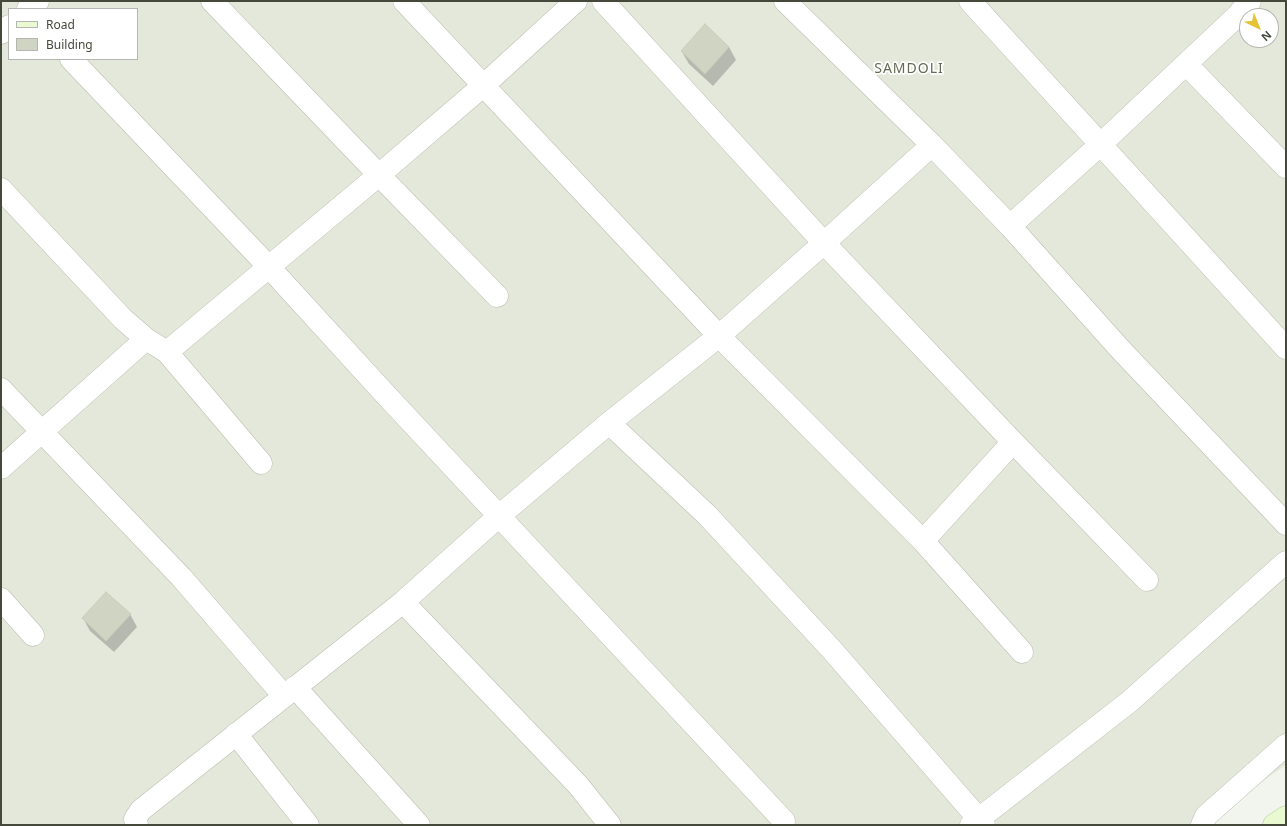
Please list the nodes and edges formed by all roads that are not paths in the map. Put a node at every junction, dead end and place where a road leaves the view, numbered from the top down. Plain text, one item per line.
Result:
1 (38, 1) edge
2 (212, 1) edge
3 (404, 1) edge
4 (576, 1) edge
5 (603, 1) edge
6 (785, 1) edge
7 (970, 1) edge
8 (1250, 1) edge
9 (29, 8) edge
10 (72, 60) edge
11 (1186, 64) junction
12 (484, 85) junction
13 (1100, 144) junction
14 (932, 145) junction
15 (1286, 167) edge
16 (379, 175) junction
17 (1, 189) edge
18 (1010, 226) junction
19 (824, 243) junction
20 (269, 267) junction
21 (497, 296) dead end
22 (719, 336) junction
23 (146, 339) junction
24 (1286, 348) edge
25 (167, 352) junction
26 (1, 389) edge
27 (609, 423) junction
28 (41, 432) junction
29 (1013, 442) junction
30 (261, 463) dead end
31 (1, 468) edge
32 (500, 516) junction
33 (1286, 524) edge
34 (923, 541) junction
35 (1286, 562) edge
36 (1147, 580) dead end
37 (1, 599) edge
38 (403, 602) junction
39 (33, 635) dead end
40 (1022, 652) dead end
41 (289, 692) junction
42 (236, 734) junction
43 (1286, 745) edge
44 (1286, 817) edge
45 (784, 822) dead end
46 (978, 823) edge
47 (137, 825) edge
48 (308, 825) edge
49 (419, 825) edge
50 (610, 825) edge
51 (1202, 825) edge
52 (1274, 825) edge

1 - 9 street
2 - 16 street
3 - 12 street
4 - 12 street
5 - 19 street
6 - 14 street
7 - 13 street
8 - 11 street
10 - 20 street
11 - 13 street
11 - 15 street
12 - 16 street
12 - 22 street
13 - 18 street
13 - 24 street
14 - 18 street
14 - 19 street
16 - 20 street
16 - 21 street
17 - 23 street
18 - 33 street
19 - 22 street
19 - 29 street
20 - 25 street
20 - 32 street
22 - 27 street
22 - 34 street
23 - 25 street
23 - 28 street
25 - 30 street
26 - 28 street
27 - 32 street
27 - 46 street
28 - 31 street
28 - 41 street
29 - 34 street
29 - 36 street
32 - 38 street
32 - 45 street
34 - 40 street
35 - 46 street
37 - 39 street
38 - 41 street
38 - 50 street
41 - 42 street
41 - 49 street
42 - 47 street
42 - 48 street
43 - 51 street
44 - 52 main road

